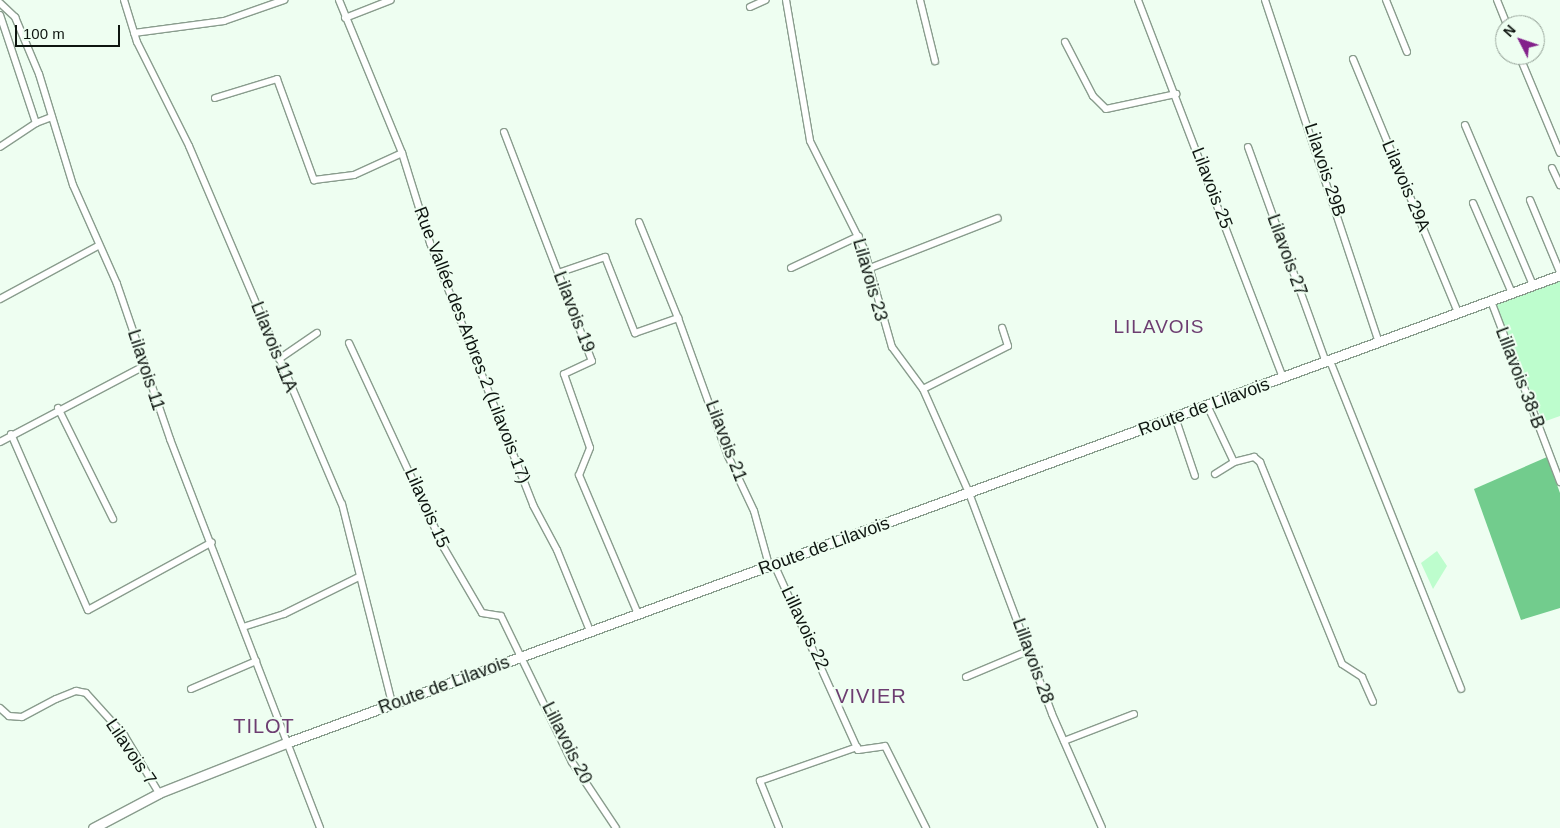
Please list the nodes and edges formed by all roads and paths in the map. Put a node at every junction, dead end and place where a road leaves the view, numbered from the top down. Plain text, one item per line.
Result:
1 (124, 0) edge
2 (284, 0) edge
3 (339, 0) edge
4 (391, 0) edge
5 (766, 0) edge
6 (786, 0) edge
7 (920, 0) edge
8 (1138, 0) edge
9 (1265, 0) edge
10 (1386, 0) edge
11 (1497, 0) edge
12 (274, 2) edge
13 (0, 3) edge
14 (750, 7) dead end
15 (0, 15) edge
16 (1503, 15) edge
17 (346, 18) junction
18 (134, 33) junction
19 (1065, 42) dead end
20 (1407, 52) dead end
21 (1353, 60) dead end
22 (935, 61) dead end
23 (1523, 65) edge
24 (1176, 94) junction
25 (214, 98) dead end
26 (52, 117) junction
27 (36, 123) junction
28 (1465, 125) dead end
29 (504, 132) dead end
30 (0, 147) edge
31 (1248, 147) dead end
32 (402, 153) junction
33 (1560, 153) edge
34 (1552, 168) dead end
35 (1560, 185) edge
36 (1530, 200) dead end
37 (1473, 203) dead end
38 (998, 218) dead end
39 (639, 222) dead end
40 (859, 236) junction
41 (98, 246) junction
42 (791, 268) dead end
43 (870, 268) junction
44 (558, 273) junction
45 (1560, 274) edge
46 (1533, 285) junction
47 (1512, 293) junction
48 (0, 299) edge
49 (1491, 301) junction
50 (1458, 313) junction
51 (678, 318) junction
52 (1002, 328) dead end
53 (317, 333) dead end
54 (1379, 342) junction
55 (349, 343) dead end
56 (279, 359) junction
57 (1328, 362) junction
58 (144, 366) junction
59 (1283, 378) junction
60 (923, 389) junction
61 (1207, 405) junction
62 (58, 408) junction
63 (1176, 417) junction
64 (11, 434) junction
65 (0, 442) edge
66 (1234, 462) junction
67 (1215, 474) dead end
68 (1195, 476) dead end
69 (1560, 482) edge
70 (969, 493) junction
71 (113, 519) dead end
72 (212, 542) junction
73 (772, 564) junction
74 (359, 577) junction
75 (638, 614) junction
76 (243, 627) junction
77 (590, 631) junction
78 (1030, 650) junction
79 (520, 657) junction
80 (256, 661) junction
81 (966, 677) dead end
82 (191, 689) dead end
83 (1461, 689) dead end
84 (1373, 702) dead end
85 (392, 704) junction
86 (0, 708) edge
87 (1134, 714) dead end
88 (1064, 741) junction
89 (286, 743) junction
90 (857, 747) junction
91 (159, 793) junction
92 (93, 828) edge
93 (320, 828) edge
94 (616, 828) edge
95 (779, 828) edge
96 (926, 828) edge
97 (1102, 828) edge

1 - 18 street, Lilavois 11A
2 - 12 street
3 - 17 street, Rue Vallée des Arbres 2 (Lilavois 17)
4 - 17 street
5 - 14 street
6 - 40 street, Lilavois 23
7 - 22 street
8 - 24 street, Lilavois 25
9 - 54 street, Lilavois 29B
10 - 20 street
11 - 16 street
12 - 18 street
13 - 26 street, Lilavois 11
15 - 27 street
17 - 32 street, Rue Vallée des Arbres 2 (Lilavois 17)
18 - 56 street, Lilavois 11A
19 - 24 street
21 - 50 street, Lilavois 29A
23 - 33 street
24 - 59 street, Lilavois 25
25 - 32 street
26 - 27 street
26 - 41 street, Lilavois 11
27 - 30 street
28 - 46 street
29 - 44 street, Lilavois 19
31 - 57 street, Lilavois 27
32 - 77 street, Rue Vallée des Arbres 2 (Lilavois 17)
34 - 35 street
36 - 45 street
37 - 47 street
38 - 43 street
39 - 51 street, Lilavois 21
40 - 42 street
40 - 43 street, Lilavois 23
41 - 48 street
41 - 58 street, Lilavois 11
43 - 60 street, Lilavois 23
44 - 51 street
44 - 75 street, Lilavois 19
45 - 46 main road, Route de Lilavois
46 - 47 main road, Route de Lilavois
47 - 49 main road, Route de Lilavois
49 - 50 main road, Route de Lilavois
49 - 69 street, Lillavois 38-B
50 - 54 main road, Route de Lilavois
51 - 73 street, Lilavois 21
52 - 60 street
53 - 56 street
54 - 57 main road, Route de Lilavois
55 - 79 street, Lilavois 15
56 - 74 street, Lilavois 11A
57 - 59 main road, Route de Lilavois
57 - 83 street, Lilavois 27
58 - 62 street
58 - 72 street, Lilavois 11
59 - 61 main road, Route de Lilavois
60 - 70 street, Lilavois 23
61 - 63 main road, Route de Lilavois
61 - 66 street
62 - 64 street
62 - 71 street
63 - 68 street
63 - 70 main road, Route de Lilavois
64 - 65 street
64 - 72 street
66 - 67 street
66 - 84 street
70 - 73 main road, Route de Lilavois
70 - 78 street, Lillavois 28
72 - 76 street, Lilavois 11
73 - 75 main road, Route de Lilavois
73 - 90 street, Lillavois 22
74 - 76 street
74 - 85 street, Lilavois 11A
75 - 77 main road, Route de Lilavois
76 - 80 street, Lilavois 11
77 - 79 main road, Route de Lilavois
78 - 81 street
78 - 88 street, Lillavois 28
79 - 85 main road, Route de Lilavois
79 - 94 street, Lillavois 20
80 - 82 street
80 - 89 street, Lilavois 11
85 - 89 main road, Route de Lilavois
86 - 91 street, Lilavois 7
87 - 88 street
88 - 97 street, Lillavois 28
89 - 91 main road, Route de Lilavois
89 - 93 street, Lilavois 11
90 - 95 street
90 - 96 street
91 - 92 main road, Route de Lilavois

